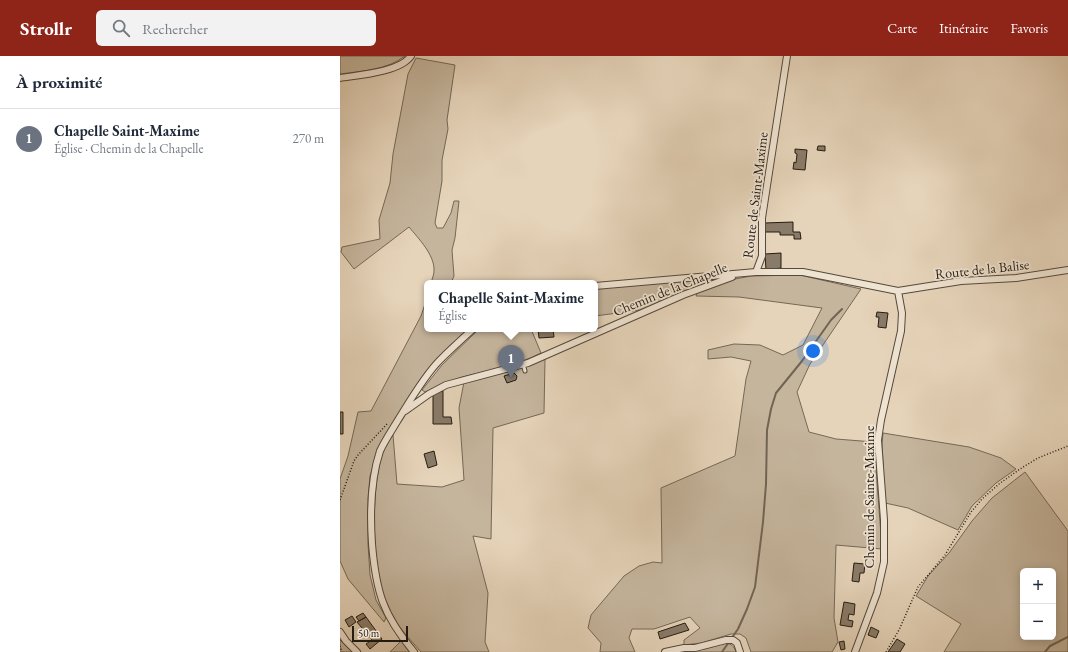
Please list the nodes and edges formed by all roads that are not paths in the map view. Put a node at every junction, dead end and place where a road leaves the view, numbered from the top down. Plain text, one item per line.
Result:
1 (410, 56) edge
2 (787, 56) edge
3 (340, 78) edge
4 (1068, 270) edge
5 (756, 272) junction
6 (739, 274) junction
7 (598, 286) edge
8 (898, 291) junction
9 (470, 332) edge
10 (402, 414) junction
11 (340, 632) edge
12 (358, 652) edge
13 (414, 652) edge
14 (665, 652) edge
15 (740, 652) edge
16 (855, 652) edge

1 - 3 street
2 - 5 street, Route de Saint-Maxime
4 - 8 street, Route de la Balise
5 - 6 street, Route de Saint-Maxime
5 - 8 street
6 - 7 street, Route de Saint-Maxime
6 - 10 street, Chemin de la Chapelle
8 - 16 street, Chemin de Sainte-Maxime
9 - 10 street
10 - 13 street
11 - 12 street
14 - 15 street

